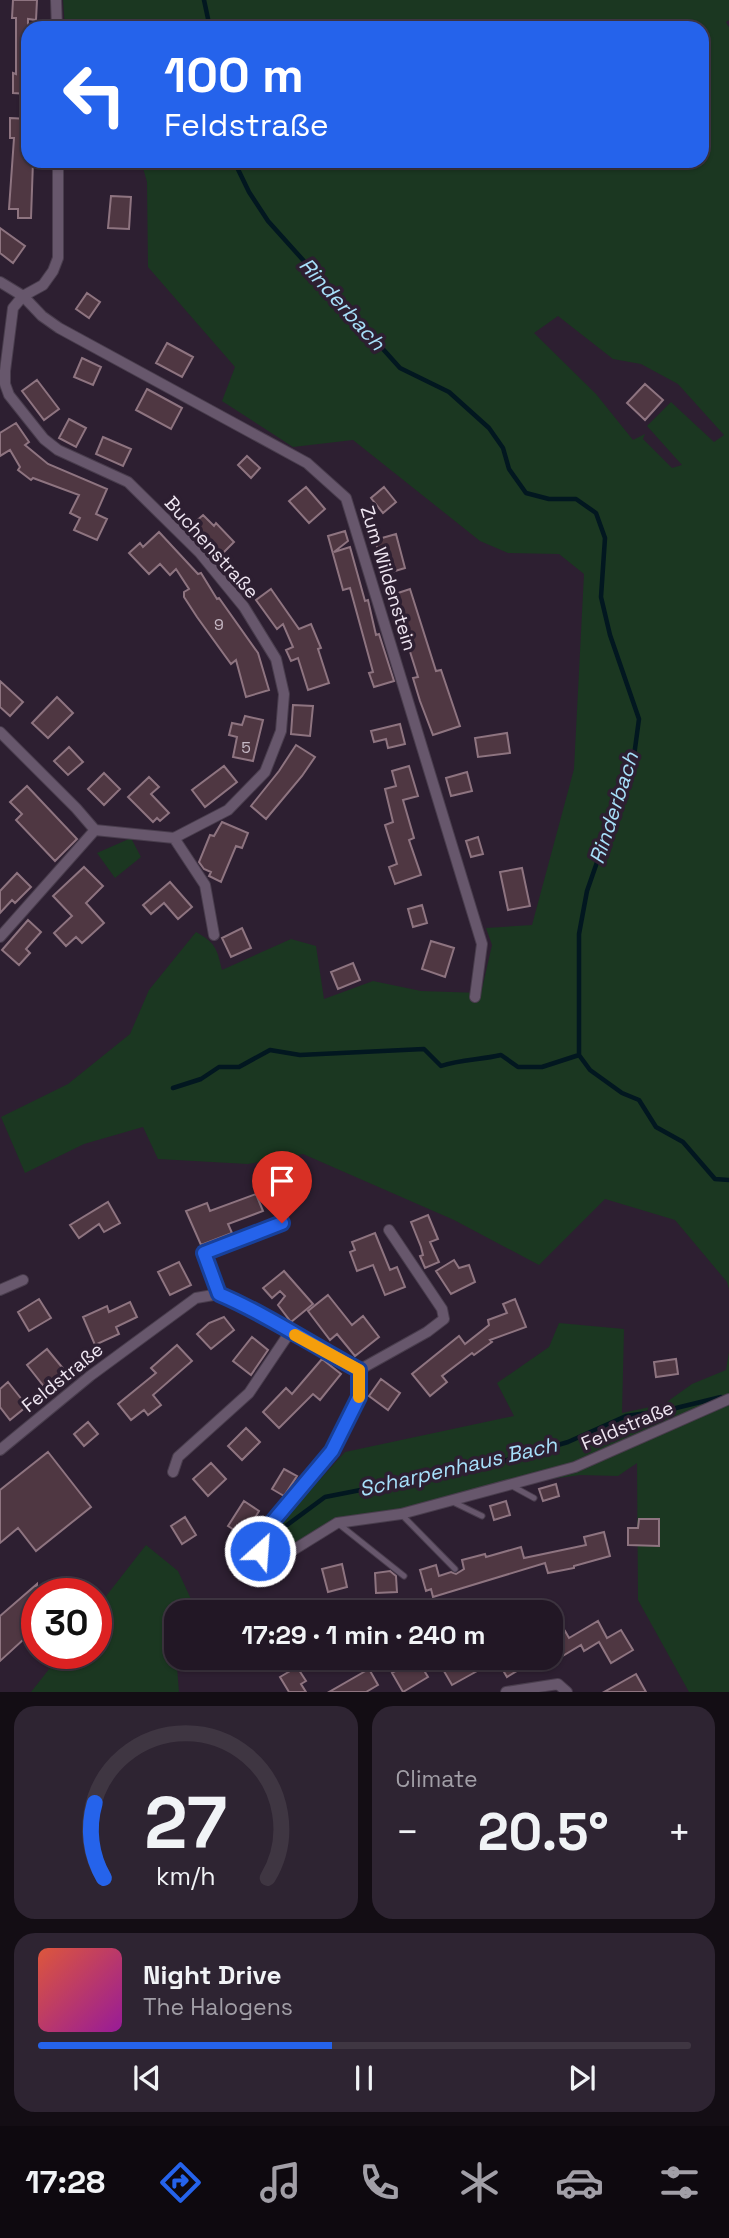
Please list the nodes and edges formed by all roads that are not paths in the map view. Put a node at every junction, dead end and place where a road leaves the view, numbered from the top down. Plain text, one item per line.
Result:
1 (56, 0) edge
2 (57, 21) edge
3 (58, 168) edge
4 (0, 282) edge
5 (23, 296) junction
6 (0, 732) edge
7 (95, 830) junction
8 (174, 838) junction
9 (214, 935) dead end
10 (0, 937) edge
11 (475, 996) dead end
12 (282, 1223) dead end
13 (389, 1230) dead end
14 (23, 1280) dead end
15 (0, 1290) edge
16 (219, 1294) junction
17 (290, 1332) junction
18 (359, 1370) junction
19 (729, 1399) edge
20 (2, 1444) edge
21 (173, 1472) dead end
22 (509, 1485) junction
23 (534, 1498) dead end
24 (450, 1501) junction
25 (401, 1514) junction
26 (482, 1516) dead end
27 (337, 1523) junction
28 (455, 1569) dead end
29 (404, 1576) dead end
30 (506, 1692) edge
31 (567, 1692) edge

1 - 2 street
3 - 5 street
4 - 5 street, Zum Wildenstein
5 - 8 street, Buchenstraße
5 - 11 street, Zum Wildenstein
6 - 7 street
7 - 8 street
7 - 10 street
8 - 9 street
12 - 16 street
13 - 18 street
14 - 15 street
16 - 17 street
16 - 20 street, Feldstraße
17 - 18 street
17 - 21 street
18 - 27 street, Feldstraße
19 - 22 street, Feldstraße
22 - 23 lane
22 - 24 street, Feldstraße
24 - 25 street, Feldstraße
24 - 26 lane
25 - 27 street, Feldstraße
25 - 28 lane
27 - 29 lane
30 - 31 street

